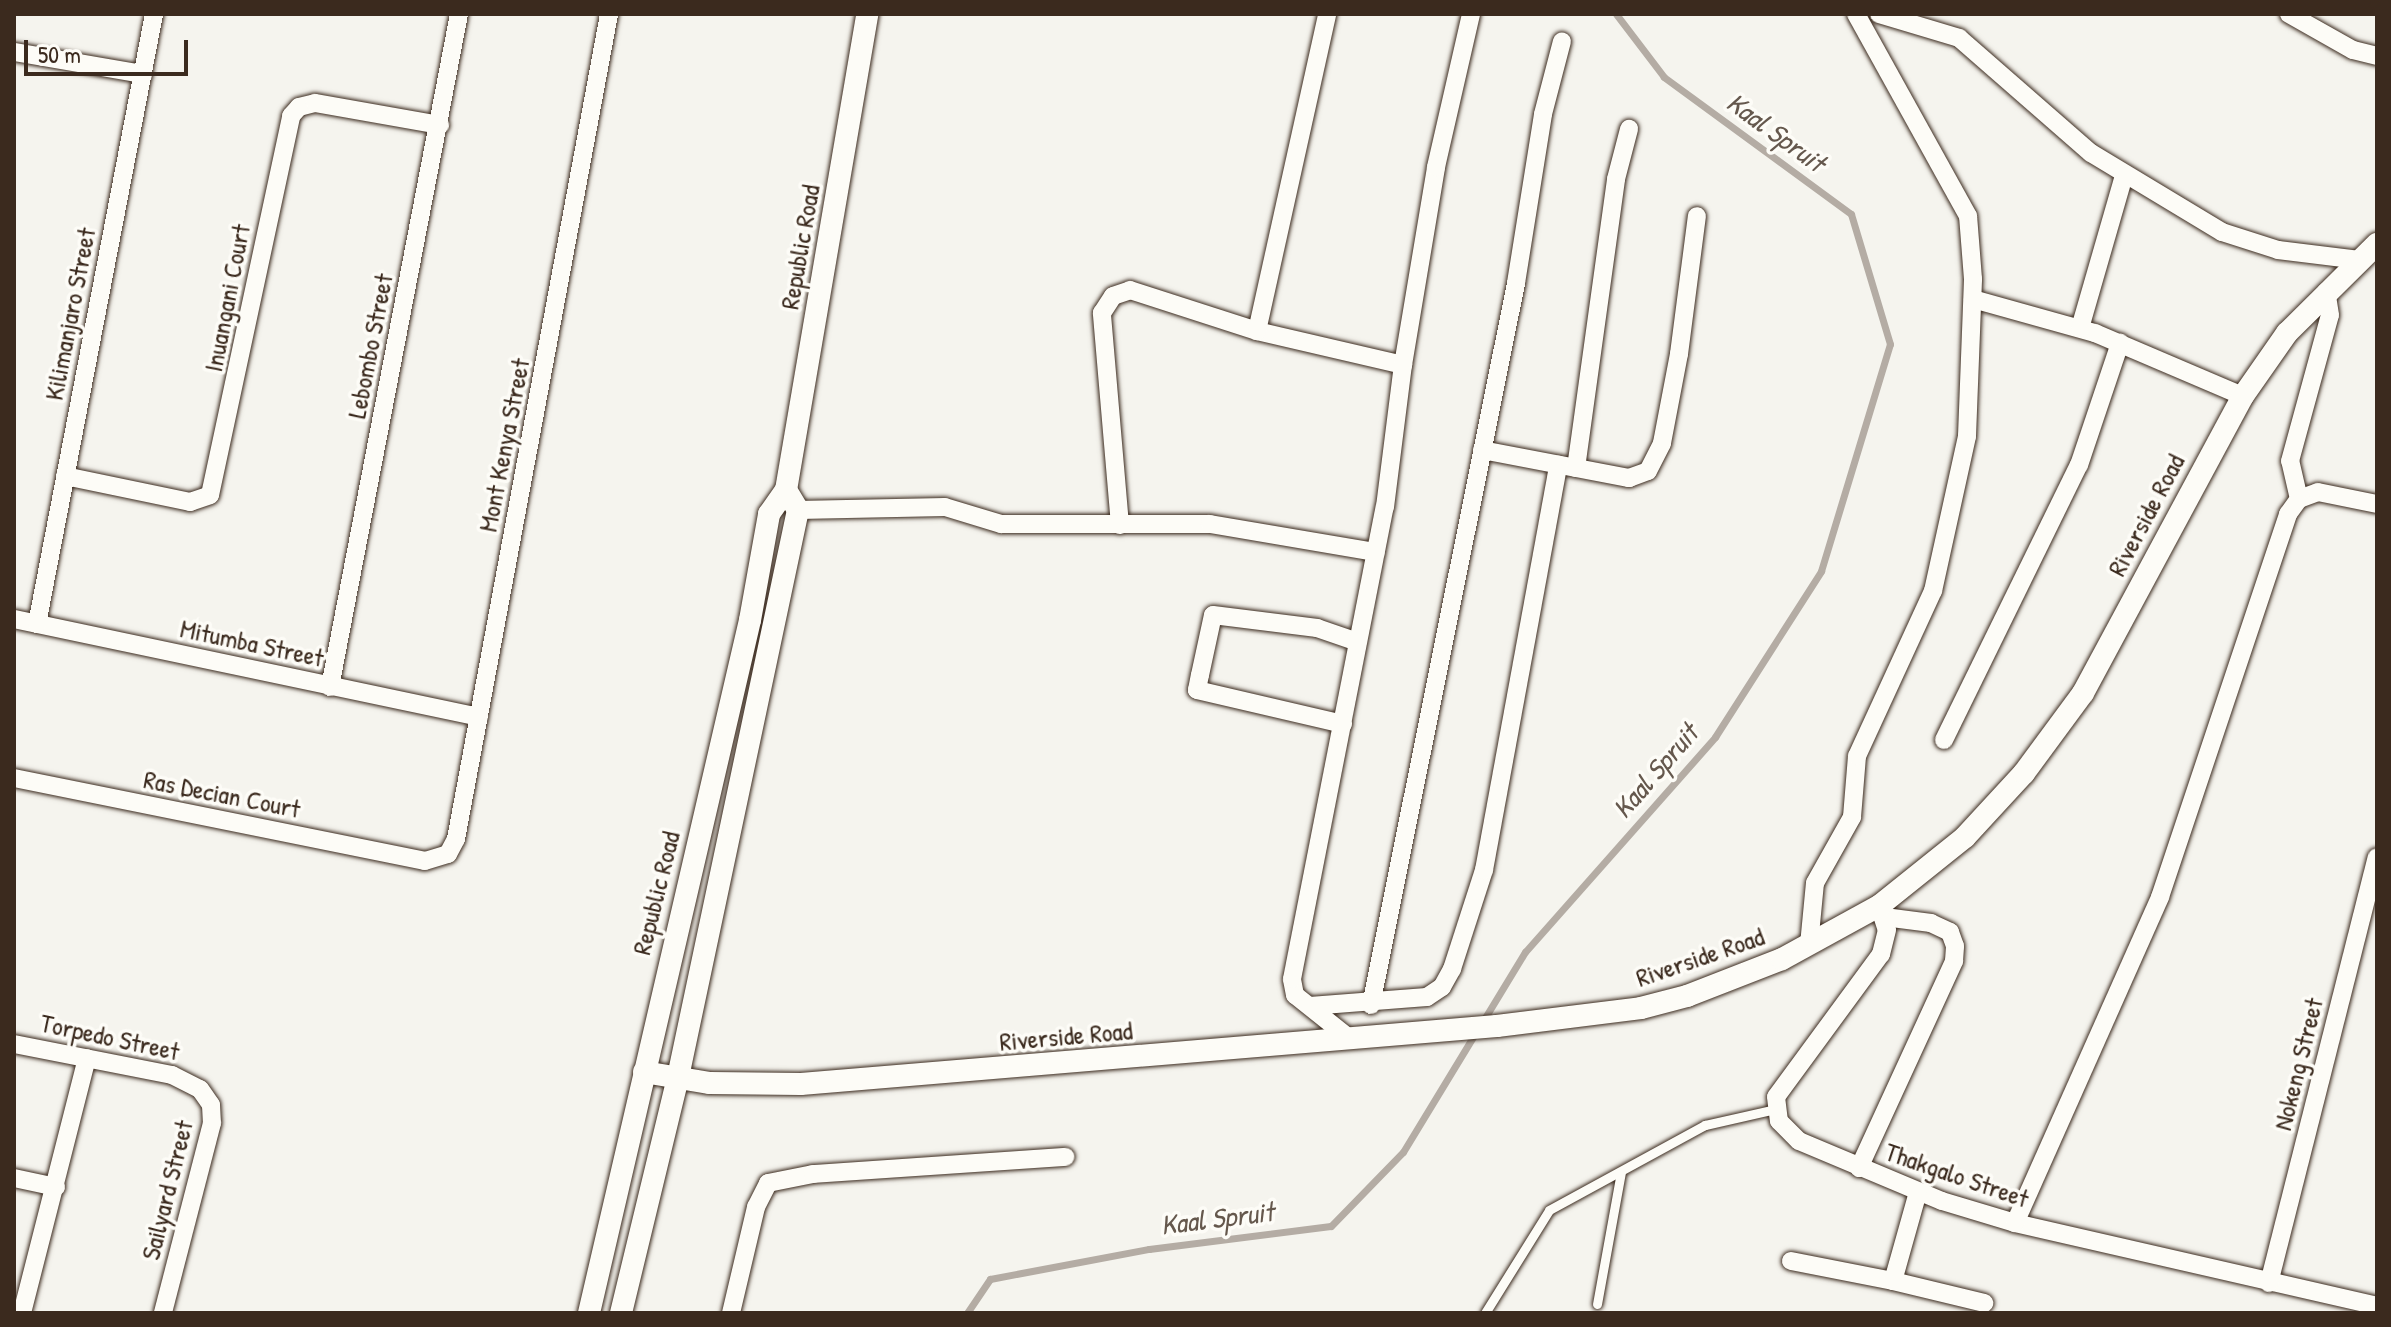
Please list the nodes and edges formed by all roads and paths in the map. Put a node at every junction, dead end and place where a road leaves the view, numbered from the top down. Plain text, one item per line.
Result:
1 (154, 14) edge
2 (459, 14) edge
3 (609, 14) edge
4 (867, 14) edge
5 (1327, 14) edge
6 (1471, 14) edge
7 (1856, 14) edge
8 (1879, 14) edge
9 (2289, 14) edge
10 (1562, 41) dead end
11 (14, 52) edge
12 (2377, 56) edge
13 (143, 74) junction
14 (440, 125) junction
15 (1629, 129) dead end
16 (2124, 176) junction
17 (1697, 216) dead end
18 (2377, 244) edge
19 (2359, 260) junction
20 (2326, 291) junction
21 (1973, 299) junction
22 (2080, 328) junction
23 (1257, 331) junction
24 (2120, 343) junction
25 (1403, 365) junction
26 (2243, 396) junction
27 (1482, 450) junction
28 (1567, 467) junction
29 (65, 476) junction
30 (786, 490) junction
31 (2299, 499) junction
32 (2377, 504) edge
33 (798, 510) junction
34 (1120, 525) junction
35 (1376, 552) junction
36 (14, 619) edge
37 (37, 624) junction
38 (1358, 642) junction
39 (330, 687) junction
40 (479, 717) junction
41 (1343, 724) junction
42 (1944, 740) dead end
43 (14, 778) edge
44 (2377, 857) edge
45 (420, 860) joint
46 (1881, 912) junction
47 (1809, 945) junction
48 (1371, 1005) junction
49 (1310, 1006) junction
50 (1349, 1038) junction
51 (14, 1044) edge
52 (87, 1058) junction
53 (644, 1072) junction
54 (678, 1077) junction
55 (194, 1085) joint
56 (1776, 1109) junction
57 (1065, 1157) dead end
58 (1859, 1168) junction
59 (1621, 1172) junction
60 (14, 1178) edge
61 (56, 1187) junction
62 (1918, 1192) junction
63 (2015, 1223) junction
64 (1791, 1261) dead end
65 (1893, 1281) junction
66 (2269, 1283) junction
67 (1984, 1303) dead end
68 (1597, 1304) dead end
69 (2377, 1306) edge
70 (22, 1313) edge
71 (163, 1313) edge
72 (589, 1313) edge
73 (621, 1313) edge
74 (731, 1313) edge
75 (1485, 1313) edge

1 - 13 street, Kilimanjaro Street
2 - 14 street, Lebombo Street
3 - 40 street, Mont Kenya Street
4 - 30 street, Republic Road
5 - 23 street
6 - 25 street
7 - 21 street
8 - 16 street
9 - 12 street
10 - 27 street
11 - 13 street
13 - 29 street, Kilimanjaro Street
14 - 29 street, Inuangani Court
14 - 39 street, Lebombo Street
15 - 28 street
16 - 19 street
16 - 22 street
17 - 28 street
18 - 19 street, Riverside Road
19 - 20 street, Riverside Road
20 - 26 street, Riverside Road
20 - 31 street
21 - 22 street
21 - 47 street
22 - 24 street
23 - 25 street
23 - 34 street
24 - 26 street
24 - 42 street
25 - 35 street
26 - 46 street, Riverside Road
27 - 28 street
27 - 48 street
28 - 48 street
29 - 37 street, Kilimanjaro Street
30 - 33 street
30 - 53 street, Republic Road
31 - 32 street
31 - 63 street
33 - 34 street
33 - 54 street
34 - 35 street
35 - 38 street
36 - 37 street, Mitumba Street
37 - 39 street, Mitumba Street
38 - 41 street
38 - 41 street
39 - 40 street, Mitumba Street
40 - 45 street, Mont Kenya Street
41 - 49 street
43 - 45 street, Ras Decian Court
44 - 66 street, Nokeng Street
46 - 47 street, Riverside Road
46 - 56 street
46 - 58 street
47 - 50 street, Riverside Road
48 - 49 street
49 - 50 street
50 - 54 street, Riverside Road
51 - 52 street, Torpedo Street
52 - 55 street, Torpedo Street
52 - 61 street
53 - 54 street, Riverside Road
53 - 72 street, Republic Road
54 - 73 street
55 - 71 street, Sailyard Street
56 - 58 street, Thakgalo Street
56 - 59 lane
57 - 74 street
58 - 62 street, Thakgalo Street
59 - 68 lane
59 - 75 lane
60 - 61 street
61 - 70 street
62 - 63 street, Thakgalo Street
62 - 65 street
63 - 66 street, Thakgalo Street
64 - 65 street
65 - 67 street
66 - 69 street, Thakgalo Street

